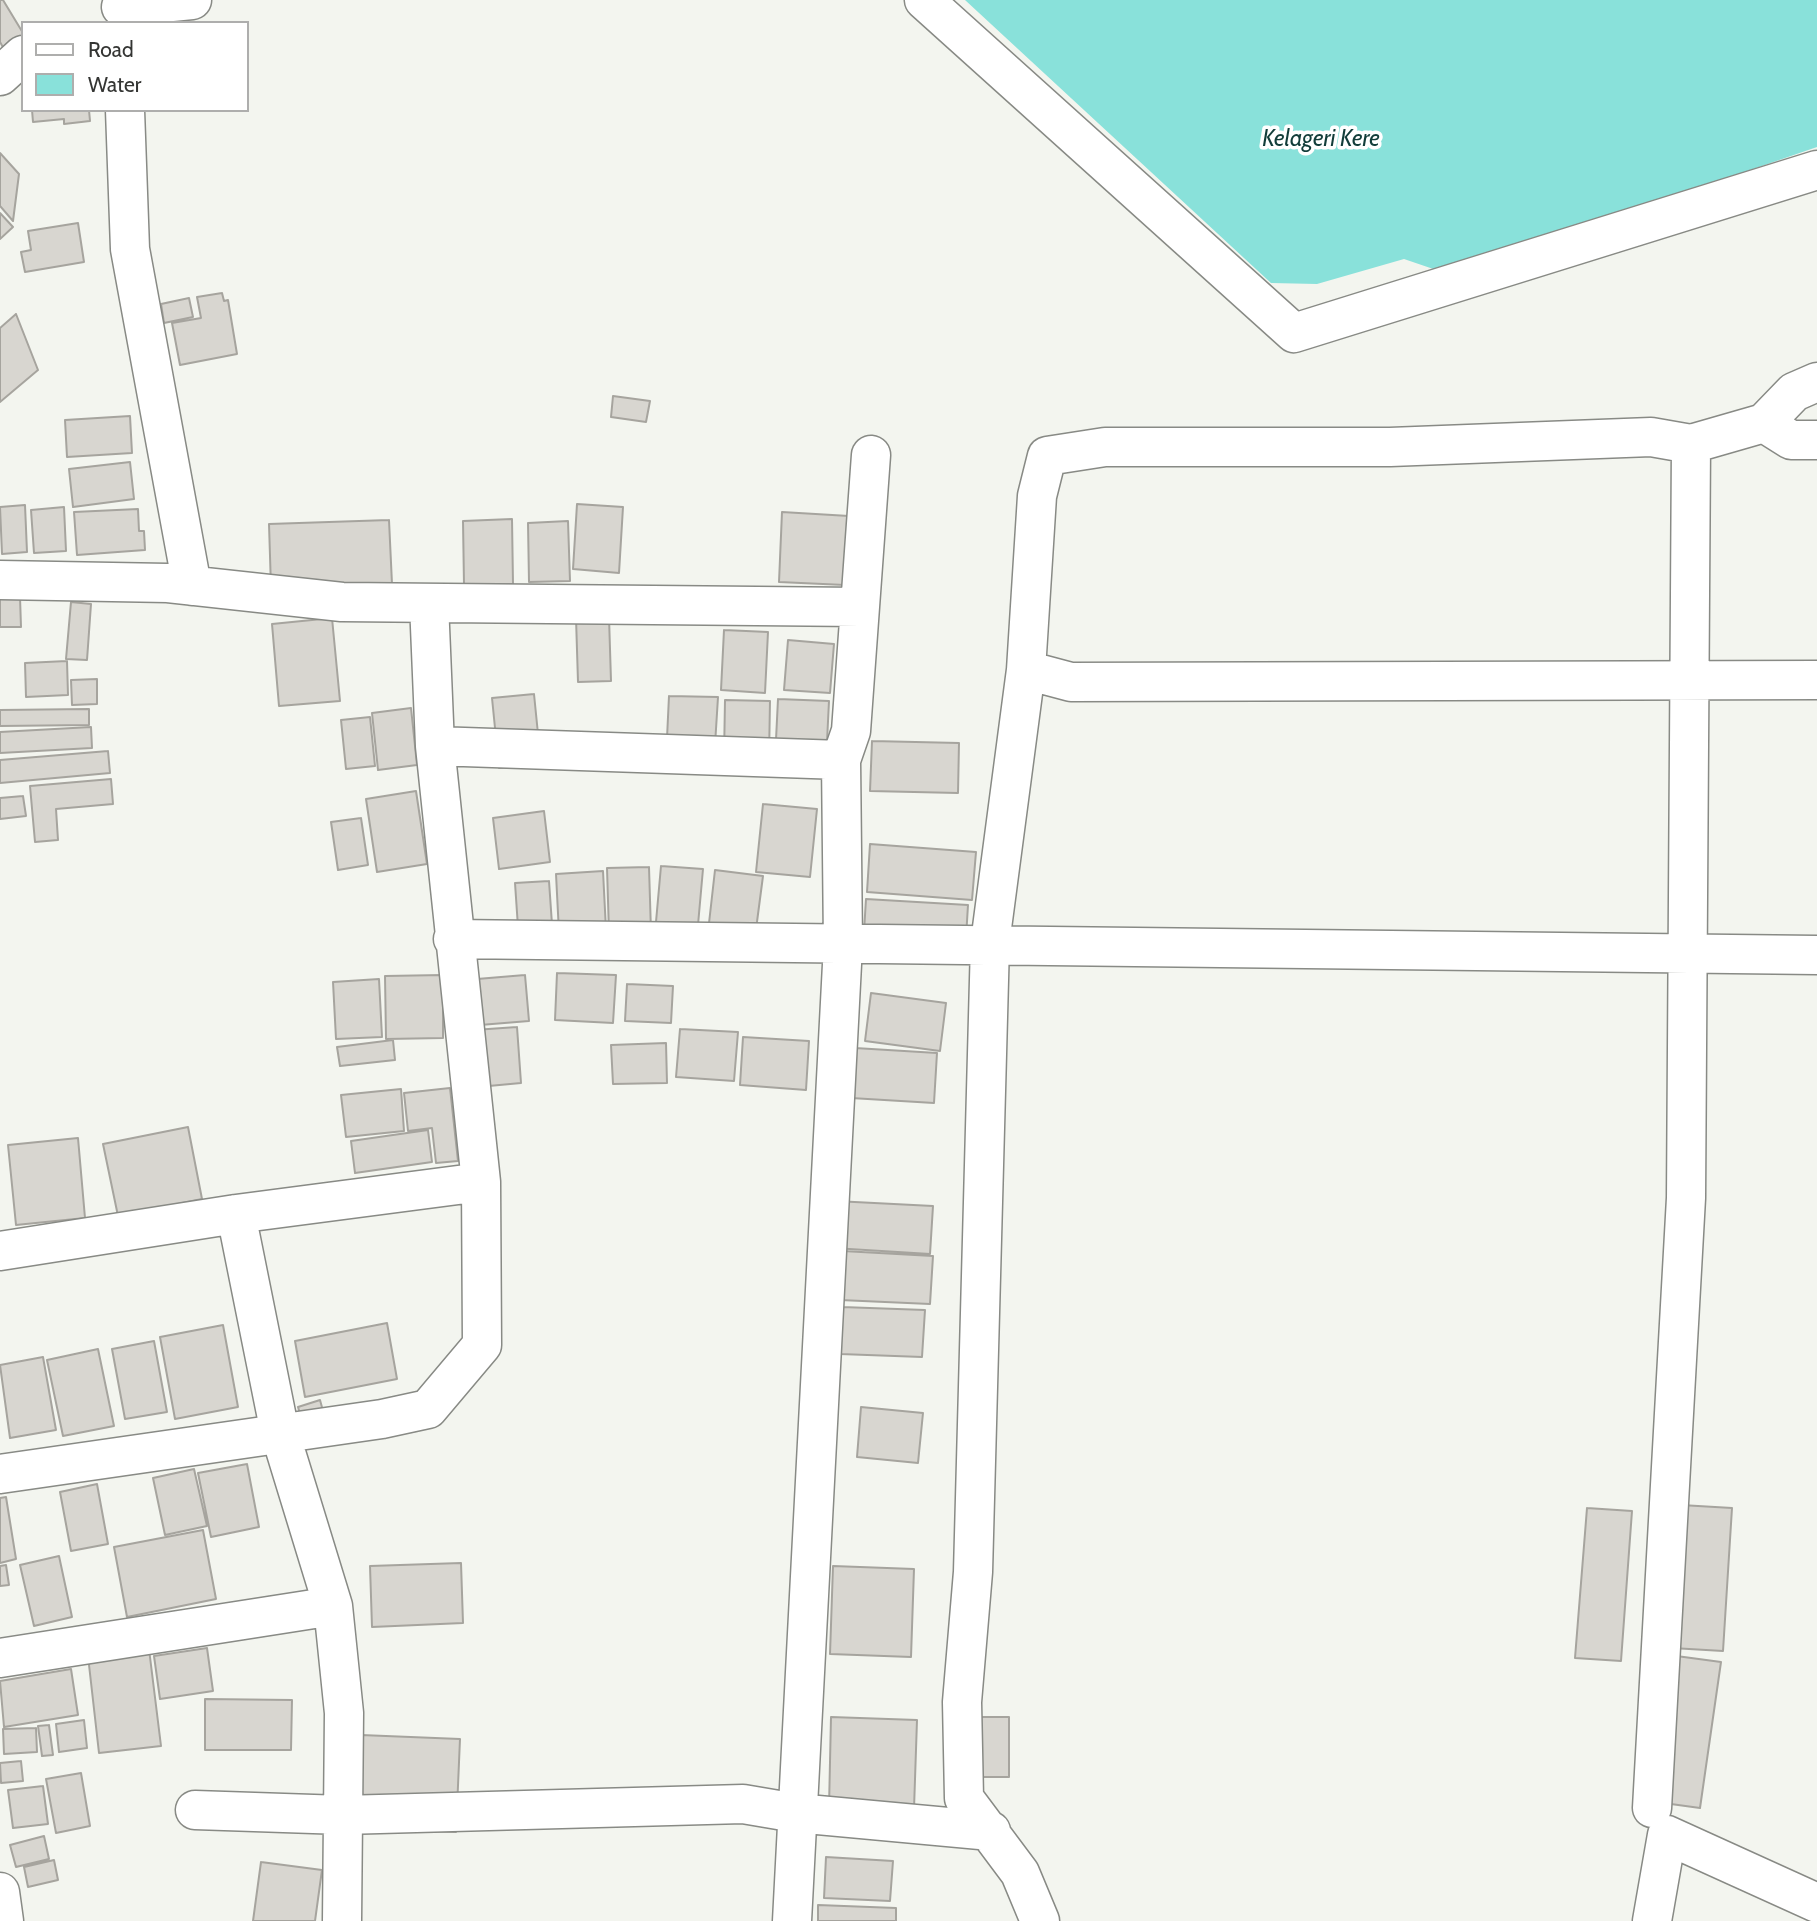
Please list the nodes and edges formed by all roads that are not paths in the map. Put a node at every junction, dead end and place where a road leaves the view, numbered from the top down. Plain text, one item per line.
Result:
1 (192, 0) edge
2 (924, 0) edge
3 (122, 10) edge
4 (21, 57) edge
5 (0, 76) edge
6 (125, 112) edge
7 (1817, 170) edge
8 (1817, 382) edge
9 (1763, 423) junction
10 (1817, 440) edge
11 (1691, 444) junction
12 (871, 455) dead end
13 (0, 580) edge
14 (192, 586) junction
15 (429, 603) junction
16 (860, 607) junction
17 (1026, 670) junction
18 (1688, 680) junction
19 (1817, 680) edge
20 (435, 746) junction
21 (841, 761) junction
22 (453, 939) junction
23 (990, 943) junction
24 (843, 945) junction
25 (1689, 953) junction
26 (1817, 955) edge
27 (481, 1182) junction
28 (236, 1214) junction
29 (0, 1251) edge
30 (280, 1433) junction
31 (0, 1474) edge
32 (333, 1605) junction
33 (0, 1658) edge
34 (1652, 1808) dead end
35 (195, 1810) dead end
36 (796, 1812) junction
37 (343, 1815) junction
38 (991, 1832) junction
39 (0, 1892) edge
40 (1817, 1903) edge
41 (4, 1921) edge
42 (342, 1921) edge
43 (792, 1921) edge
44 (1040, 1921) edge
45 (1652, 1921) edge

1 - 3 street
2 - 7 street
4 - 5 street
6 - 14 street
8 - 9 street
9 - 10 street
9 - 11 street
11 - 17 street
11 - 18 street
12 - 16 street
13 - 14 street
14 - 15 street
15 - 16 street
15 - 20 street
16 - 21 street
17 - 18 street
17 - 23 street
18 - 19 street
18 - 25 street
20 - 21 street
20 - 22 street
21 - 24 street
22 - 24 street
22 - 27 street
23 - 24 street
23 - 25 street
23 - 38 street
24 - 36 street
25 - 26 street
25 - 34 street
27 - 28 street
27 - 30 street
28 - 29 street
28 - 30 street
30 - 31 street
30 - 32 street
32 - 33 street
32 - 37 street
35 - 37 street
36 - 37 street
36 - 38 street
36 - 43 street
37 - 42 street
38 - 44 street
39 - 41 street
40 - 45 street

